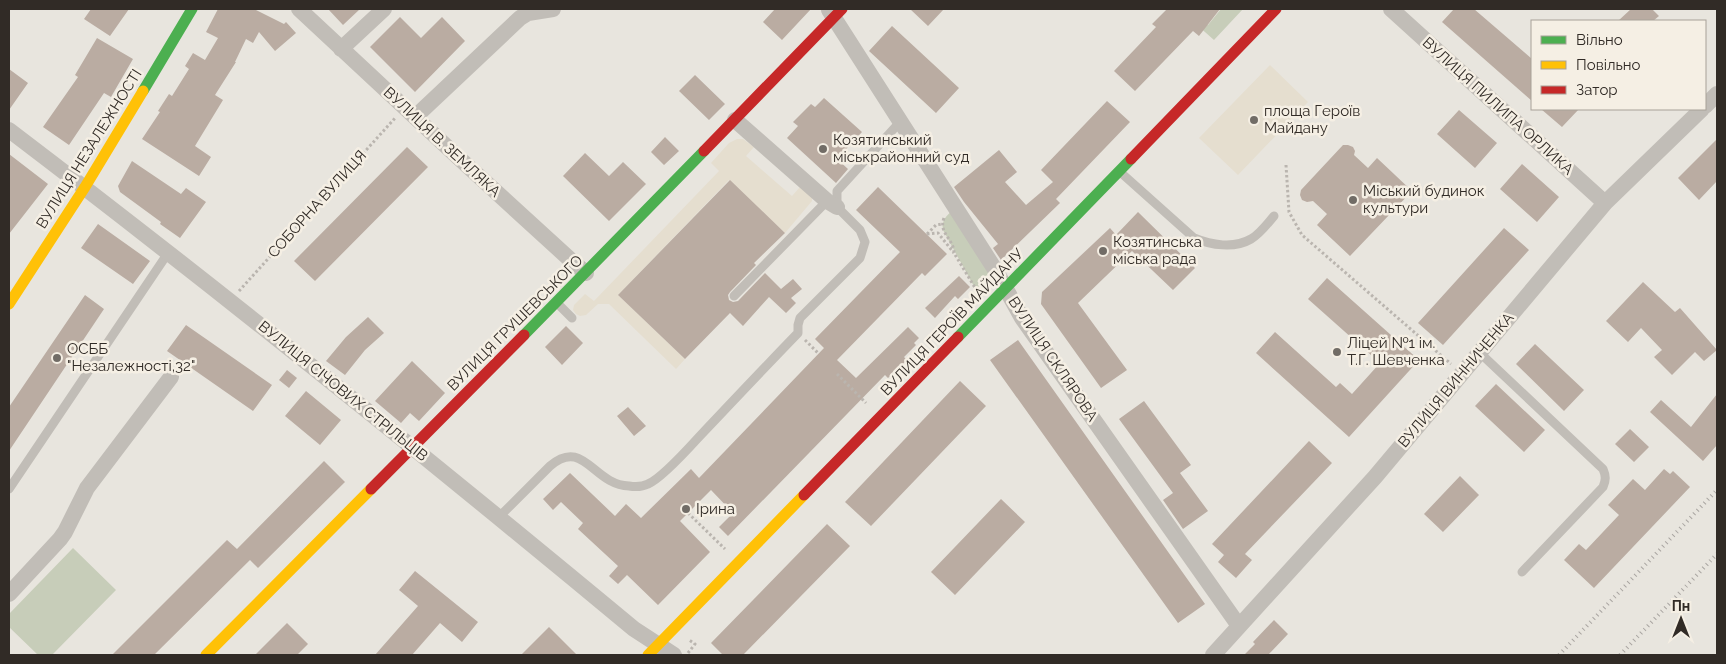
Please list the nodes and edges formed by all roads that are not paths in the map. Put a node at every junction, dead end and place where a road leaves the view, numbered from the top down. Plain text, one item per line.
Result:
1 (192, 9) edge
2 (299, 9) edge
3 (384, 9) edge
4 (553, 9) edge
5 (1276, 9) edge
6 (1390, 9) edge
7 (835, 12) edge
8 (341, 49) junction
9 (1717, 94) edge
10 (1706, 106) edge
11 (1702, 110) edge
12 (410, 112) junction
13 (735, 120) junction
14 (900, 122) junction
15 (9, 130) edge
16 (1119, 170) junction
17 (84, 187) junction
18 (1605, 203) junction
19 (832, 204) junction
20 (1274, 216) dead end
21 (168, 253) junction
22 (586, 273) junction
23 (1006, 288) junction
24 (734, 296) dead end
25 (556, 303) junction
26 (9, 304) edge
27 (572, 318) dead end
28 (1480, 353) junction
29 (171, 377) dead end
30 (413, 447) junction
31 (9, 490) edge
32 (499, 517) junction
33 (1522, 572) dead end
34 (9, 594) edge
35 (1239, 626) junction
36 (653, 650) edge
37 (206, 655) edge
38 (674, 655) edge
39 (1213, 655) edge

1 - 17 street, ВУЛИЦЯ НЕЗАЛЕЖНОСТІ
2 - 8 street, ВУЛИЦЯ В. ЗЕМЛЯКА
3 - 8 street
4 - 12 street
5 - 16 street, ВУЛИЦЯ ГЕРОЇВ МАЙДАНУ
6 - 18 street, ВУЛИЦЯ ПИЛИПА ОРЛИКА
7 - 13 street, ВУЛИЦЯ ГРУШЕВСЬКОГО
7 - 14 street, ВУЛИЦЯ СКЛЯРОВА
8 - 12 street, ВУЛИЦЯ В. ЗЕМЛЯКА
9 - 10 street, ВУЛИЦЯ ВИННИЧЕНКА
11 - 18 street, ВУЛИЦЯ ВИННИЧЕНКА
12 - 22 street, ВУЛИЦЯ В. ЗЕМЛЯКА
13 - 19 street
13 - 22 street, ВУЛИЦЯ ГРУШЕВСЬКОГО
14 - 19 lane
14 - 23 street, ВУЛИЦЯ СКЛЯРОВА
15 - 17 street, ВУЛИЦЯ СІЧОВИХ СТРІЛЬЦІВ
16 - 20 lane
16 - 23 street, ВУЛИЦЯ ГЕРОЇВ МАЙДАНУ
17 - 21 street, ВУЛИЦЯ СІЧОВИХ СТРІЛЬЦІВ
17 - 26 street, ВУЛИЦЯ НЕЗАЛЕЖНОСТІ
18 - 28 street, ВУЛИЦЯ ВИННИЧЕНКА
19 - 24 lane
19 - 32 lane
21 - 30 street, ВУЛИЦЯ СІЧОВИХ СТРІЛЬЦІВ
21 - 31 lane
22 - 25 street, ВУЛИЦЯ ГРУШЕВСЬКОГО
23 - 35 street, ВУЛИЦЯ СКЛЯРОВА
23 - 36 street, ВУЛИЦЯ ГЕРОЇВ МАЙДАНУ
25 - 27 lane
25 - 30 street, ВУЛИЦЯ ГРУШЕВСЬКОГО
28 - 33 lane
28 - 35 street, ВУЛИЦЯ ВИННИЧЕНКА
29 - 34 street
30 - 32 street, ВУЛИЦЯ СІЧОВИХ СТРІЛЬЦІВ
30 - 37 street, ВУЛИЦЯ ГРУШЕВСЬКОГО
32 - 36 street, ВУЛИЦЯ СІЧОВИХ СТРІЛЬЦІВ
35 - 39 street, ВУЛИЦЯ ВИННИЧЕНКА
36 - 38 street, ВУЛИЦЯ СІЧОВИХ СТРІЛЬЦІВ

